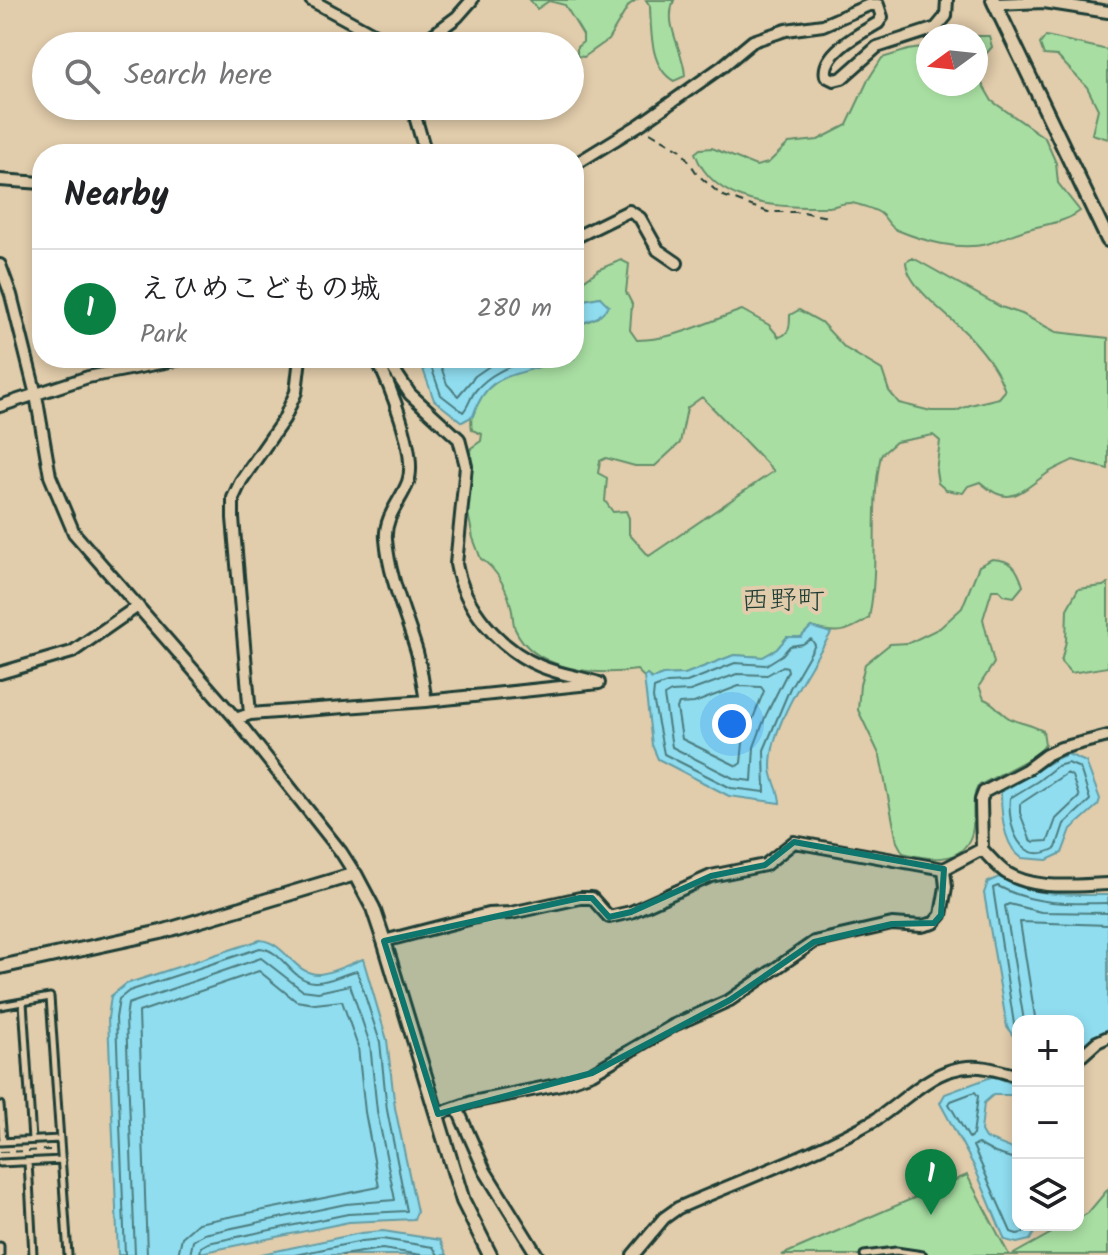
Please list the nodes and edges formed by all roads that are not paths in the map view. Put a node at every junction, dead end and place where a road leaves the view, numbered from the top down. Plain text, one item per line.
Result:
1 (311, 0) edge
2 (472, 0) edge
3 (947, 0) edge
4 (994, 2) edge
5 (1108, 12) edge
6 (369, 32) edge
7 (437, 32) edge
8 (416, 120) edge
9 (423, 144) edge
10 (584, 159) edge
11 (0, 180) edge
12 (32, 182) edge
13 (584, 233) edge
14 (1108, 240) edge
15 (677, 263) dead end
16 (0, 265) edge
17 (134, 368) edge
18 (299, 368) edge
19 (380, 368) edge
20 (393, 368) edge
21 (36, 395) junction
22 (0, 406) edge
23 (138, 606) junction
24 (0, 673) edge
25 (426, 701) junction
26 (250, 714) junction
27 (236, 719) junction
28 (1108, 736) edge
29 (982, 849) junction
30 (944, 869) junction
31 (355, 874) junction
32 (1108, 884) edge
33 (384, 941) junction
34 (0, 967) edge
35 (23, 1002) junction
36 (0, 1006) edge
37 (1108, 1037) edge
38 (1084, 1054) edge
39 (1012, 1074) edge
40 (0, 1105) edge
41 (457, 1108) junction
42 (438, 1114) junction
43 (60, 1139) junction
44 (32, 1140) junction
45 (1, 1142) edge
46 (62, 1160) junction
47 (28, 1162) junction
48 (0, 1163) edge
49 (0, 1246) edge
50 (896, 1251) junction
51 (0, 1255) edge
52 (33, 1255) edge
53 (68, 1255) edge
54 (490, 1255) edge
55 (537, 1255) edge
56 (633, 1255) edge
57 (864, 1255) edge
58 (904, 1255) edge
59 (923, 1255) edge

1 - 6 street
2 - 7 street
3 - 10 street
4 - 5 street
4 - 14 street
8 - 9 street
11 - 12 street
13 - 15 street
16 - 21 street
17 - 21 street
18 - 26 street
19 - 25 street
20 - 25 street
21 - 22 street
21 - 23 street
23 - 24 street
23 - 27 street
25 - 26 street
26 - 27 street
27 - 31 street
28 - 29 street
29 - 30 street
29 - 32 street
30 - 33 street
30 - 41 street
31 - 33 street
31 - 34 street
33 - 42 street
35 - 36 lane
35 - 43 lane
35 - 44 lane
37 - 38 street
39 - 56 street
40 - 45 lane
41 - 42 street
41 - 55 street
42 - 54 street
43 - 44 lane
43 - 46 lane
44 - 45 lane
46 - 47 lane
46 - 53 lane
47 - 48 lane
47 - 52 lane
49 - 51 lane
50 - 57 lane
50 - 58 lane
50 - 59 lane

